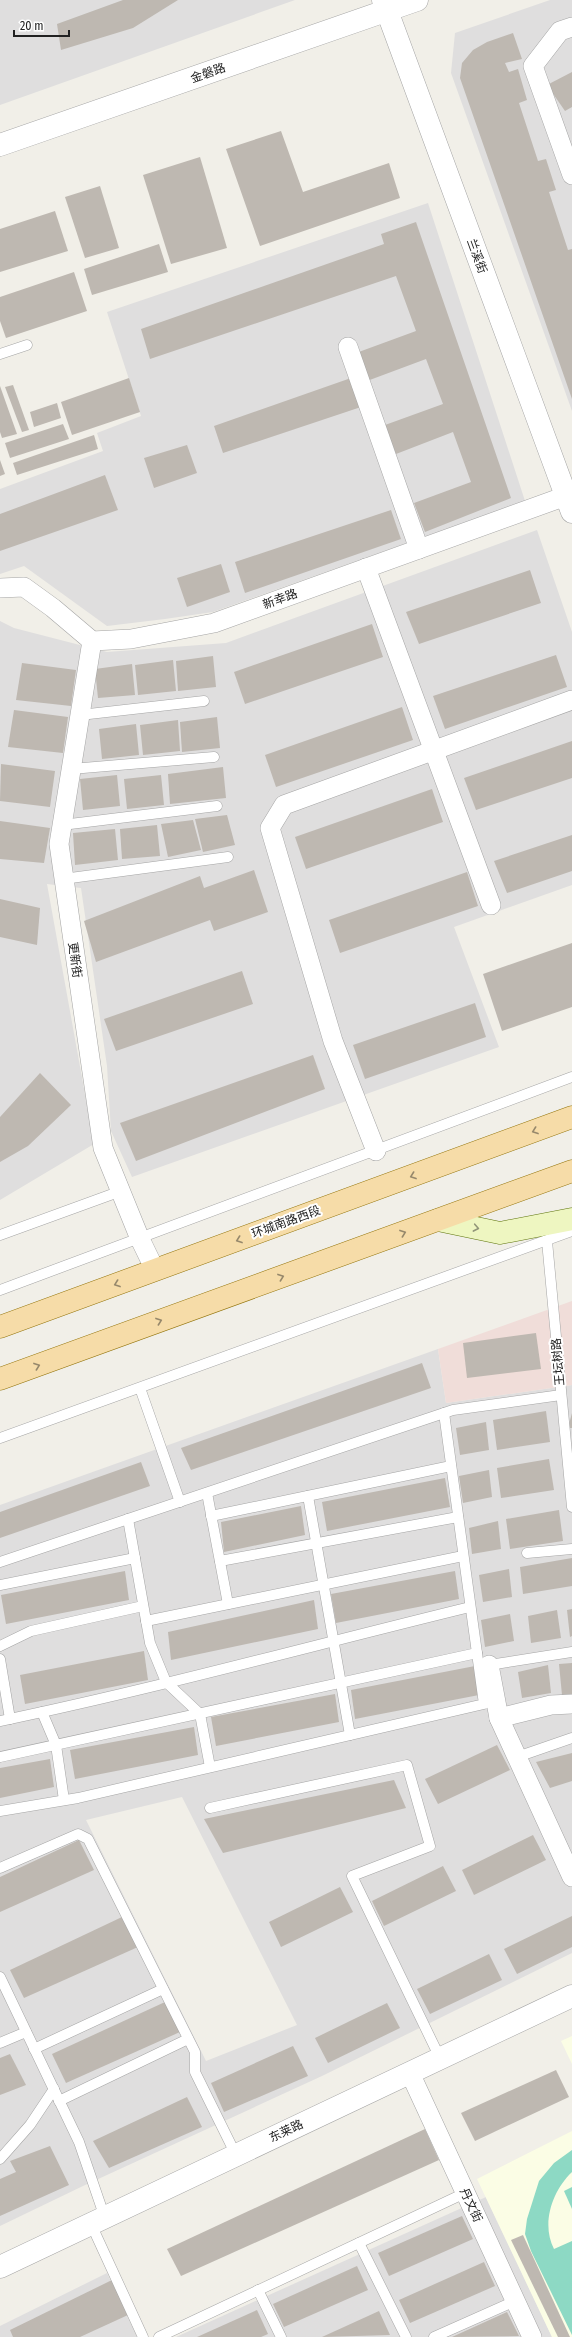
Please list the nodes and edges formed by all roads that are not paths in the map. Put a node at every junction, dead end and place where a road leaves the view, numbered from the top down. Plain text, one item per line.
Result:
1 (417, 0) edge
2 (385, 5) edge
3 (572, 26) edge
4 (0, 145) edge
5 (572, 175) edge
6 (27, 345) dead end
7 (348, 347) dead end
8 (0, 354) edge
9 (569, 504) edge
10 (419, 548) junction
11 (366, 568) junction
12 (0, 588) edge
13 (92, 641) junction
14 (572, 700) edge
15 (204, 701) dead end
16 (80, 715) junction
17 (434, 750) junction
18 (214, 757) dead end
19 (71, 769) junction
20 (218, 806) dead end
21 (62, 825) junction
22 (228, 857) dead end
23 (63, 878) junction
24 (491, 905) dead end
25 (572, 1077) edge
26 (572, 1117) edge
27 (376, 1151) junction
28 (572, 1171) edge
29 (121, 1191) junction
30 (572, 1219) edge
31 (438, 1220) junction
32 (572, 1231) edge
33 (0, 1235) edge
34 (140, 1239) junction
35 (547, 1241) junction
36 (155, 1270) junction
37 (0, 1290) edge
38 (0, 1327) edge
39 (0, 1379) edge
40 (140, 1388) junction
41 (561, 1395) junction
42 (444, 1413) junction
43 (0, 1438) edge
44 (451, 1466) junction
45 (571, 1489) edge
46 (207, 1493) junction
47 (308, 1496) junction
48 (180, 1502) junction
49 (572, 1507) edge
50 (211, 1516) junction
51 (458, 1517) junction
52 (128, 1519) junction
53 (316, 1543) junction
54 (572, 1549) edge
55 (527, 1553) dead end
56 (463, 1556) junction
57 (135, 1558) junction
58 (220, 1561) junction
59 (0, 1562) edge
60 (0, 1585) edge
61 (323, 1585) junction
62 (228, 1604) junction
63 (143, 1606) junction
64 (470, 1607) junction
65 (146, 1621) junction
66 (333, 1640) junction
67 (0, 1646) edge
68 (572, 1652) edge
69 (0, 1659) edge
70 (483, 1659) junction
71 (166, 1682) junction
72 (341, 1683) junction
73 (572, 1704) edge
74 (42, 1712) junction
75 (200, 1714) junction
76 (499, 1718) junction
77 (5, 1720) edge
78 (350, 1735) junction
79 (572, 1738) edge
80 (56, 1745) junction
81 (0, 1757) edge
82 (517, 1757) junction
83 (210, 1768) junction
84 (64, 1800) junction
85 (210, 1808) dead end
86 (0, 1811) edge
87 (0, 1868) edge
88 (572, 1877) edge
89 (0, 1978) edge
90 (163, 1989) junction
91 (572, 1996) edge
92 (26, 2032) junction
93 (188, 2039) junction
94 (0, 2044) edge
95 (34, 2049) junction
96 (440, 2058) junction
97 (410, 2073) junction
98 (54, 2089) junction
99 (59, 2100) junction
100 (236, 2155) junction
101 (0, 2159) edge
102 (465, 2193) junction
103 (98, 2221) junction
104 (359, 2243) junction
105 (0, 2267) edge
106 (258, 2290) junction
107 (515, 2300) junction
108 (143, 2337) edge
109 (159, 2337) edge
110 (281, 2337) edge
111 (406, 2337) edge
112 (434, 2337) edge
113 (532, 2337) edge

1 - 2 street, 金磐路
2 - 4 street, 金磐路
2 - 9 street, 兰溪街
3 - 5 street
6 - 8 lane
7 - 10 street
9 - 10 street, 新幸路
10 - 11 street, 新幸路
11 - 13 street, 新幸路
11 - 17 street
12 - 13 street
13 - 16 street, 更新街
14 - 17 street
15 - 16 lane
16 - 19 street, 更新街
17 - 24 street
17 - 27 street
18 - 19 lane
19 - 21 street, 更新街
20 - 21 lane
21 - 23 street, 更新街
22 - 23 lane
23 - 29 street, 更新街
25 - 27 lane
26 -> 36 main road, 环城南路西段
27 - 34 lane
28 - 31 main road
29 - 33 lane
29 - 34 street, 更新街
31 -> 30 main road
39 -> 31 main road
32 - 35 lane
34 - 36 street, 更新街
34 - 37 lane
35 - 40 lane
35 - 41 lane, 王坛树路
36 -> 38 main road, 环城南路西段
40 - 43 lane
40 - 48 lane
41 - 42 lane
41 - 45 lane, 王坛树路
42 - 44 lane
42 - 46 lane
44 - 47 lane
44 - 51 lane
45 - 49 lane, 王坛树路
46 - 48 lane
46 - 50 lane
47 - 50 lane
47 - 53 lane
48 - 52 lane
50 - 58 lane
51 - 53 lane
51 - 56 lane
52 - 57 lane
52 - 59 lane
53 - 58 lane
53 - 61 lane
54 - 55 lane
56 - 61 lane
56 - 64 lane
57 - 60 lane
57 - 63 lane
58 - 62 lane
61 - 62 lane
61 - 66 lane
62 - 65 lane
63 - 65 lane
63 - 67 lane
64 - 66 lane
64 - 70 lane
65 - 71 lane
66 - 71 lane
66 - 72 lane
68 - 70 lane
69 - 77 lane
70 - 72 lane
70 - 76 street
70 - 78 lane
71 - 74 lane
71 - 75 lane
72 - 75 lane
72 - 78 lane
73 - 76 street
74 - 77 lane
74 - 80 lane
75 - 80 lane
75 - 83 lane
76 - 82 street
78 - 83 lane
79 - 82 lane
80 - 81 lane
80 - 84 lane
82 - 88 street
83 - 84 lane
84 - 86 lane
85 - 96 lane
87 - 90 lane
89 - 92 lane
90 - 93 lane
90 - 95 lane
91 - 96 street, 东莱路
92 - 94 lane
92 - 95 lane
93 - 99 lane
93 - 100 lane
95 - 98 lane
96 - 97 street, 东莱路
97 - 100 street, 东莱路
97 - 102 street, 丹文街
98 - 99 lane
98 - 101 lane
99 - 103 lane
100 - 103 street, 东莱路
102 - 104 lane
102 - 107 street, 丹文街
103 - 105 street, 东莱路
103 - 108 lane
104 - 106 lane
104 - 111 lane
106 - 109 lane
106 - 110 lane
107 - 112 lane
107 - 113 street, 丹文街

